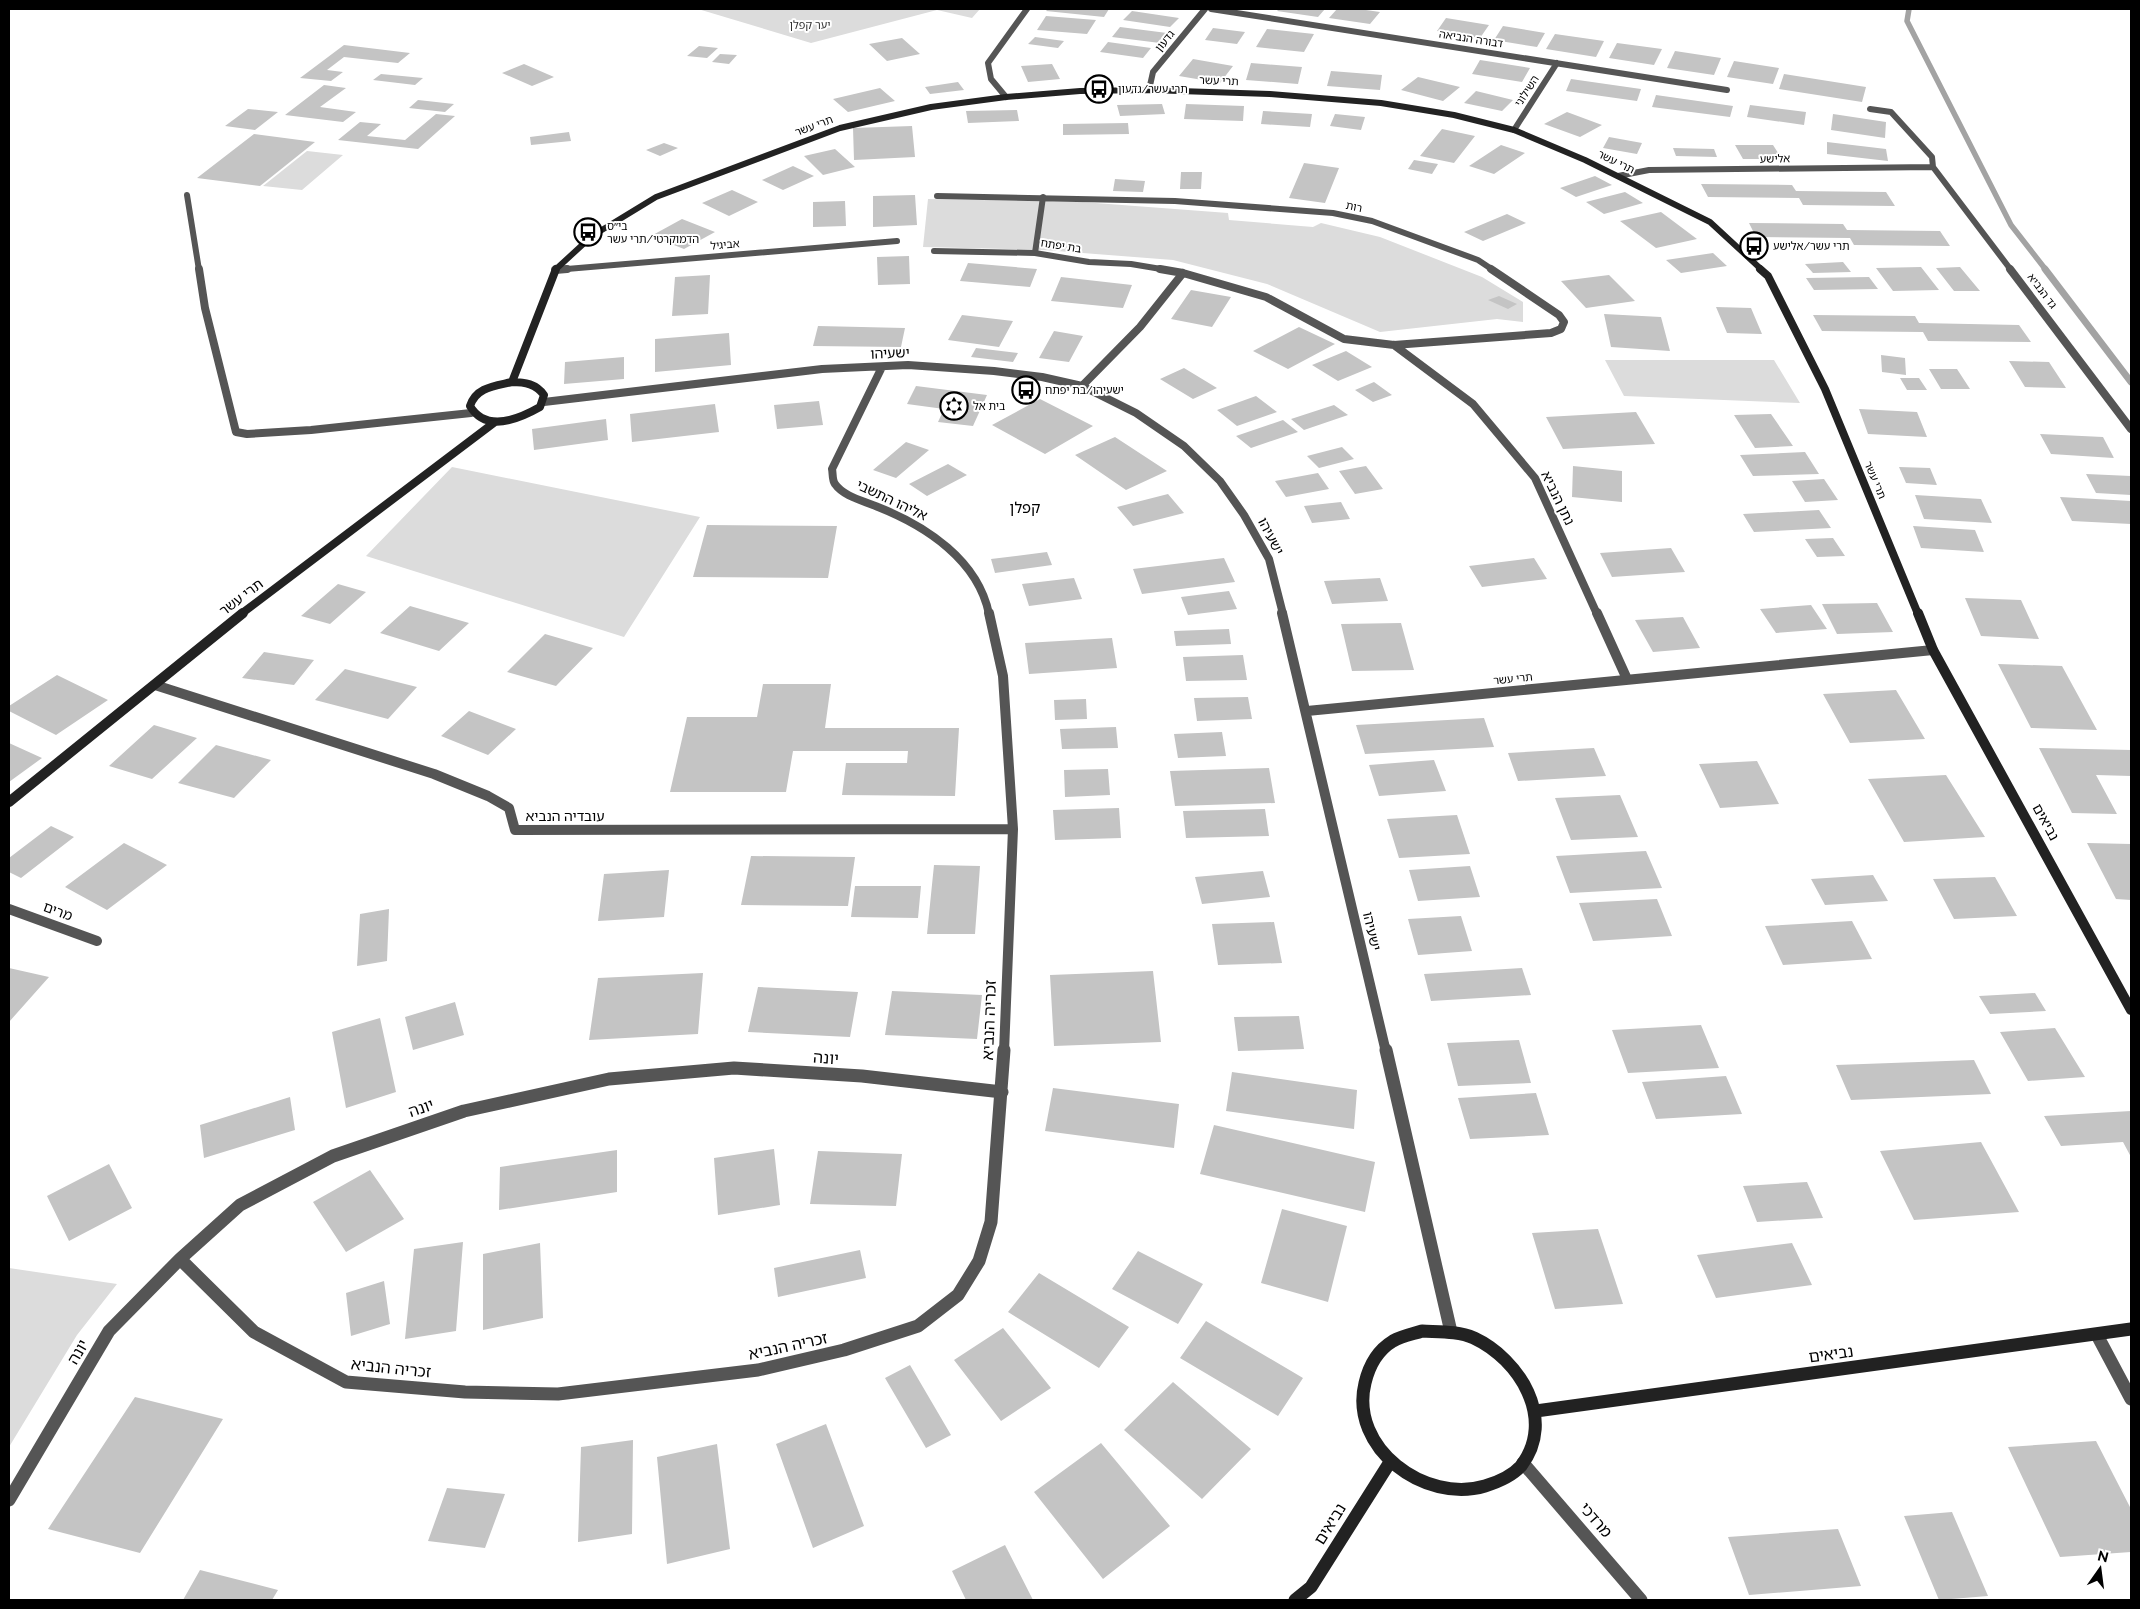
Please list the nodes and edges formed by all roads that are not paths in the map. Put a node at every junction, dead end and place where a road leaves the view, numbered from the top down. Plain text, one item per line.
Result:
1 (1028, 9) edge
2 (1204, 9) edge
3 (1211, 9) edge
4 (1557, 63) junction
5 (1149, 90) junction
6 (1728, 90) dead end
7 (1006, 97) junction
8 (1870, 109) dead end
9 (1514, 130) junction
10 (1933, 167) junction
11 (1618, 176) junction
12 (187, 196) dead end
13 (937, 196) dead end
14 (1043, 197) junction
15 (897, 241) dead end
16 (934, 251) dead end
17 (1035, 253) junction
18 (555, 270) junction
19 (1183, 273) junction
20 (1394, 345) junction
21 (882, 367) junction
22 (512, 382) junction
23 (1082, 386) junction
24 (544, 402) junction
25 (472, 413) junction
26 (495, 422) junction
27 (2131, 429) edge
28 (1933, 650) junction
29 (1627, 680) junction
30 (155, 684) junction
31 (1307, 711) junction
32 (9, 802) edge
33 (1013, 829) junction
34 (9, 909) edge
35 (97, 941) dead end
36 (2131, 1010) edge
37 (1002, 1092) junction
38 (180, 1259) junction
39 (2131, 1329) edge
40 (1451, 1332) junction
41 (2097, 1335) junction
42 (2131, 1399) edge
43 (1536, 1410) junction
44 (1390, 1462) junction
45 (1523, 1463) junction
46 (9, 1500) edge
47 (1295, 1600) edge
48 (1642, 1600) edge

1 - 7 street
2 - 5 street, גדעון
3 - 4 street, דבורה הנביאה
4 - 6 street, דבורה הנביאה
4 - 9 street, השילוני
5 - 7 street, תרי עשר
5 - 9 street, תרי עשר
7 - 18 street, תרי עשר
8 - 10 street, גד הנביא
9 - 11 street, תרי עשר
10 - 11 street, אלישע
10 - 27 street, גד הנביא
11 - 28 street, תרי עשר
12 - 25 street
13 - 14 street, רות
14 - 17 street
14 - 20 street, רות
15 - 18 street, אביגיל
16 - 17 street, בת יפתח
17 - 19 street, בת יפתח
18 - 22 street, תרי עשר
19 - 20 street, בת יפתח
19 - 23 street
20 - 29 street, נתן הנביא
21 - 23 street, ישעיהו
21 - 24 street, ישעיהו
21 - 33 street, אליהו התשבי
22 - 24 street
22 - 25 street
23 - 31 street, ישעיהו
24 - 26 street
25 - 26 street
26 - 30 street, תרי עשר
28 - 29 street, תרי עשר
28 - 36 street, נביאים
29 - 31 street, תרי עשר
30 - 32 street, תרי עשר
30 - 33 street, עובדיה הנביא
31 - 40 street, ישעיהו
33 - 37 street, זכריה הנביא
34 - 35 street, מרים
37 - 38 street, יונה
37 - 38 street, זכריה הנביא
38 - 46 street, יונה
39 - 41 street, נביאים
40 - 43 street
40 - 44 street
41 - 42 street
41 - 43 street, נביאים
43 - 45 street
44 - 45 street
44 - 47 street, נביאים
45 - 48 street, מרדכי

